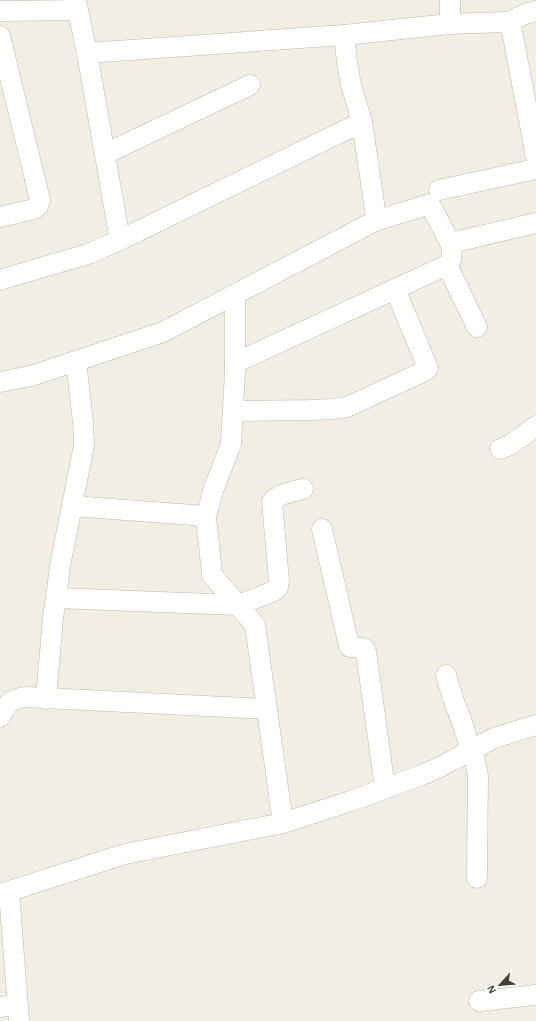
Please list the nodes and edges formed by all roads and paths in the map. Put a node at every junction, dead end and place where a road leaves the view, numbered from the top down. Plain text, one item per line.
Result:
1 (450, 0) edge
2 (77, 5) edge
3 (0, 11) edge
4 (536, 11) edge
5 (508, 23) junction
6 (450, 24) junction
7 (344, 35) junction
8 (0, 36) edge
9 (87, 53) junction
10 (527, 65) edge
11 (250, 85) dead end
12 (362, 122) junction
13 (105, 154) junction
14 (536, 167) edge
15 (439, 190) dead end
16 (0, 217) edge
17 (375, 221) junction
18 (536, 223) edge
19 (120, 240) junction
20 (449, 256) junction
21 (0, 280) edge
22 (395, 289) junction
23 (235, 294) junction
24 (477, 327) dead end
25 (76, 361) junction
26 (235, 363) junction
27 (0, 382) edge
28 (233, 411) junction
29 (536, 426) edge
30 (500, 449) dead end
31 (303, 488) dead end
32 (72, 506) junction
33 (206, 516) junction
34 (322, 529) dead end
35 (56, 598) junction
36 (238, 605) junction
37 (446, 675) dead end
38 (46, 699) junction
39 (267, 709) junction
40 (0, 717) edge
41 (536, 725) edge
42 (471, 751) junction
43 (385, 788) junction
44 (283, 823) junction
45 (477, 878) dead end
46 (4, 893) edge
47 (536, 995) edge
48 (479, 1001) dead end
49 (12, 1011) edge

1 - 6 street
2 - 3 street
2 - 9 street
4 - 5 street
5 - 6 street
5 - 10 street
6 - 7 street
7 - 9 street
7 - 12 street
8 - 16 street
9 - 13 street
10 - 14 street
11 - 13 street
12 - 17 street
12 - 19 street
13 - 19 street
14 - 15 street
17 - 20 street
17 - 23 street
18 - 20 street
19 - 21 street
20 - 22 street
20 - 24 street
22 - 26 street
22 - 28 street
23 - 25 street
23 - 26 street
25 - 27 street
25 - 32 street
26 - 28 street
28 - 33 street
29 - 30 street
31 - 36 street
32 - 33 street
32 - 35 street
33 - 36 street
34 - 43 street
35 - 36 street
35 - 38 street
36 - 39 street
37 - 42 street
38 - 39 street
38 - 40 street
39 - 44 street
41 - 42 street
42 - 43 street
42 - 45 street
43 - 44 street
44 - 46 street
46 - 49 street
47 - 48 street

